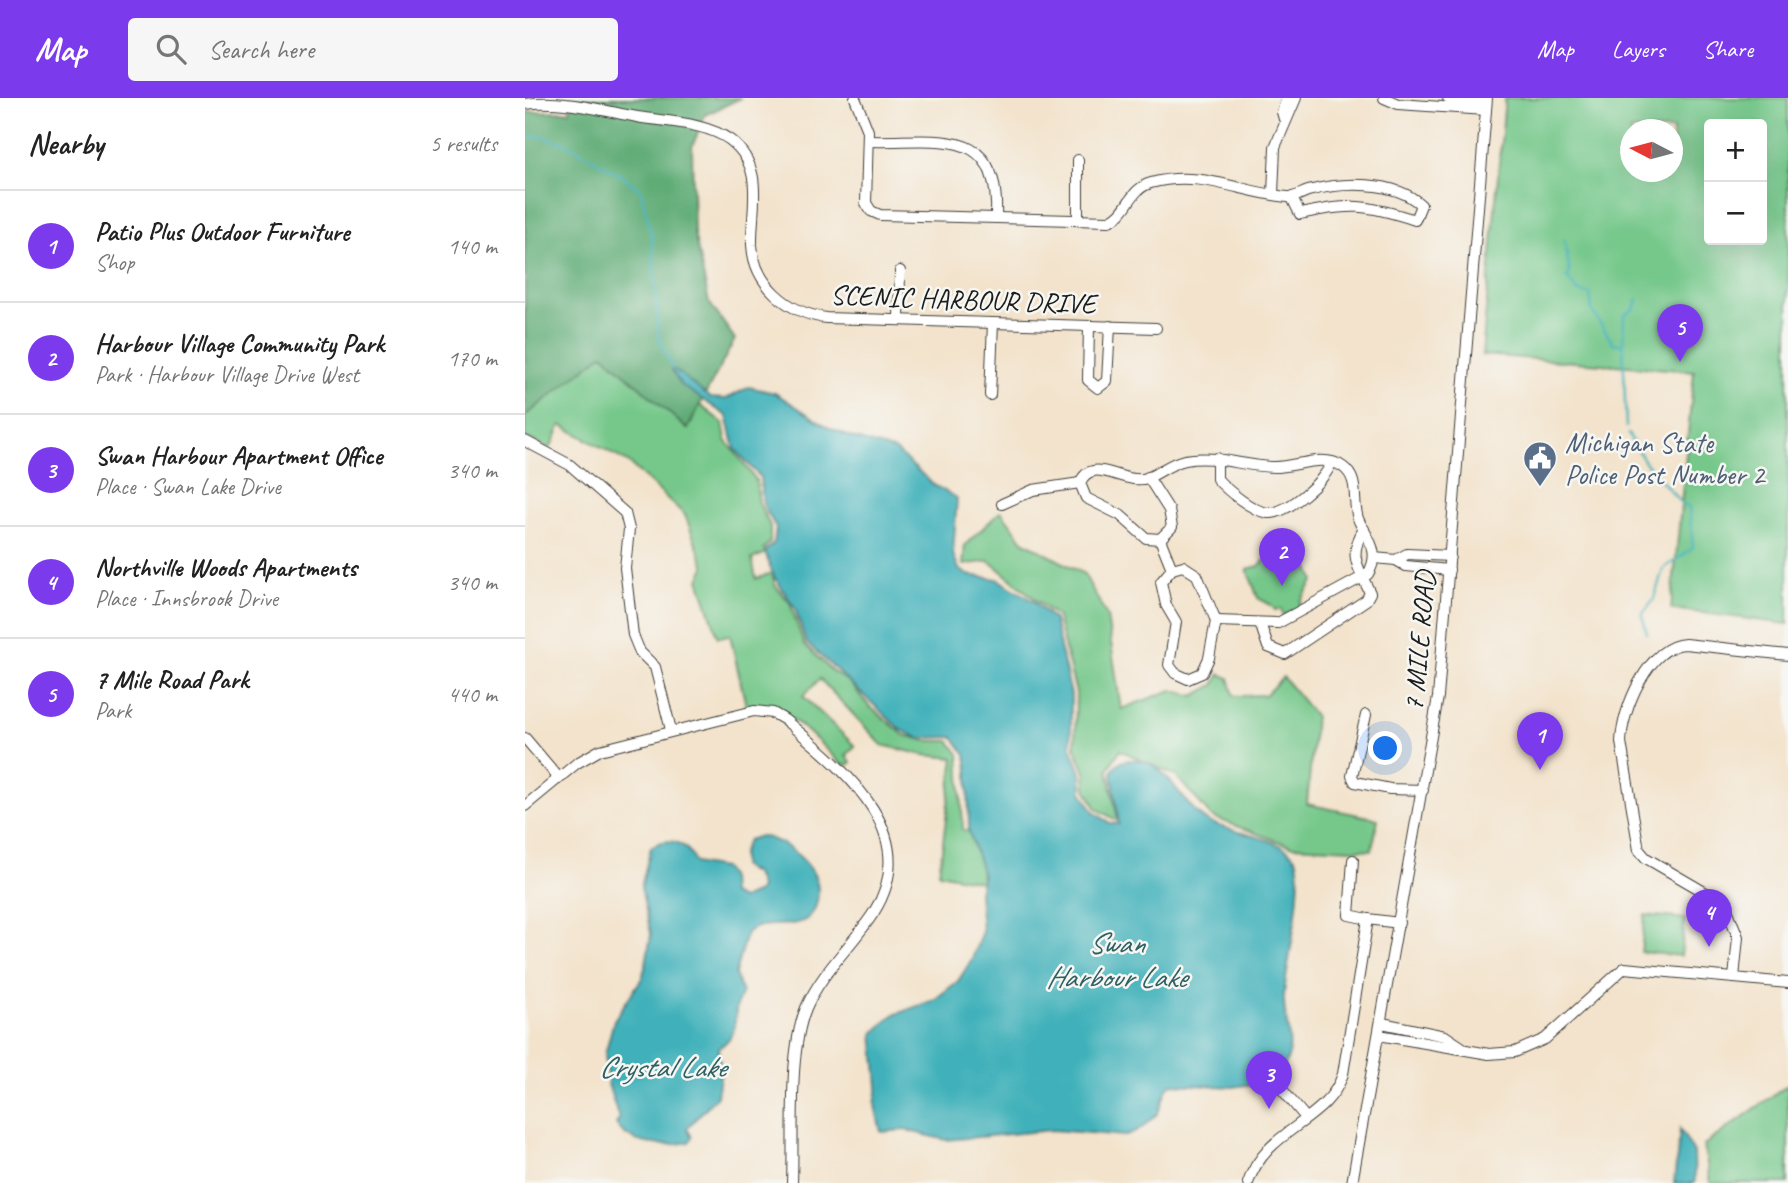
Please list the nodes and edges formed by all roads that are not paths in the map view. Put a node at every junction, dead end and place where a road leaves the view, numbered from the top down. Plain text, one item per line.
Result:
1 (855, 98) edge
2 (1287, 98) edge
3 (1296, 98) edge
4 (1384, 98) edge
5 (1448, 98) edge
6 (1486, 103) edge
7 (525, 104) edge
8 (1284, 120) junction
9 (869, 141) junction
10 (1078, 160) dead end
11 (1273, 194) junction
12 (1292, 198) junction
13 (996, 218) junction
14 (1078, 220) junction
15 (900, 271) dead end
16 (899, 320) junction
17 (993, 323) junction
18 (1089, 326) junction
19 (1110, 326) junction
20 (1156, 328) dead end
21 (990, 395) dead end
22 (525, 441) edge
23 (1217, 458) junction
24 (1331, 463) junction
25 (1149, 477) junction
26 (1080, 483) junction
27 (1002, 504) dead end
28 (1364, 529) junction
29 (1160, 539) junction
30 (1450, 556) junction
31 (1374, 558) junction
32 (1396, 560) junction
33 (1172, 569) junction
34 (1449, 570) junction
35 (1361, 579) junction
36 (1216, 621) junction
37 (1260, 623) junction
38 (1788, 655) edge
39 (1366, 715) dead end
40 (671, 730) junction
41 (525, 738) edge
42 (558, 777) junction
43 (1423, 790) junction
44 (525, 806) edge
45 (1353, 860) dead end
46 (1368, 919) junction
47 (1399, 923) junction
48 (1734, 978) junction
49 (1788, 983) edge
50 (1382, 1023) junction
51 (1379, 1035) junction
52 (1463, 1048) junction
53 (1280, 1087) dead end
54 (1306, 1118) junction
55 (792, 1183) edge
56 (1248, 1183) edge
57 (1352, 1183) edge

1 - 9 street
2 - 8 street
3 - 8 street
4 - 6 street
5 - 6 street
6 - 30 street, 7 MILE ROAD
7 - 16 street, SCENIC HARBOUR DRIVE
8 - 11 street
9 - 13 street
9 - 13 street
10 - 14 street
11 - 12 street
11 - 14 street
12 - 12 street
13 - 14 street
15 - 16 street
16 - 17 street, SCENIC HARBOUR DRIVE
17 - 18 street, SCENIC HARBOUR DRIVE
17 - 21 street
18 - 19 street, SCENIC HARBOUR DRIVE
18 - 19 street
19 - 20 street, SCENIC HARBOUR DRIVE
22 - 40 street
23 - 24 street
23 - 24 street
23 - 25 street
24 - 28 street
25 - 26 street
25 - 29 street
26 - 27 street
26 - 29 street
28 - 31 street
28 - 35 street
29 - 33 street
30 - 32 street
30 - 34 street, 7 MILE ROAD
31 - 32 street
31 - 35 street
32 - 34 street
33 - 36 street
33 - 36 street
34 - 43 street, 7 MILE ROAD
35 - 37 street
35 - 37 street
36 - 37 street
38 - 48 street
39 - 43 street
40 - 42 street
40 - 55 street
41 - 42 street
42 - 44 street
43 - 47 street, 7 MILE ROAD
45 - 46 street
46 - 47 street
46 - 54 street
47 - 50 street, 7 MILE ROAD
48 - 49 street
48 - 52 street
50 - 51 street, 7 MILE ROAD
50 - 52 street
51 - 52 street
51 - 57 street, 7 MILE ROAD
53 - 54 street
54 - 56 street

